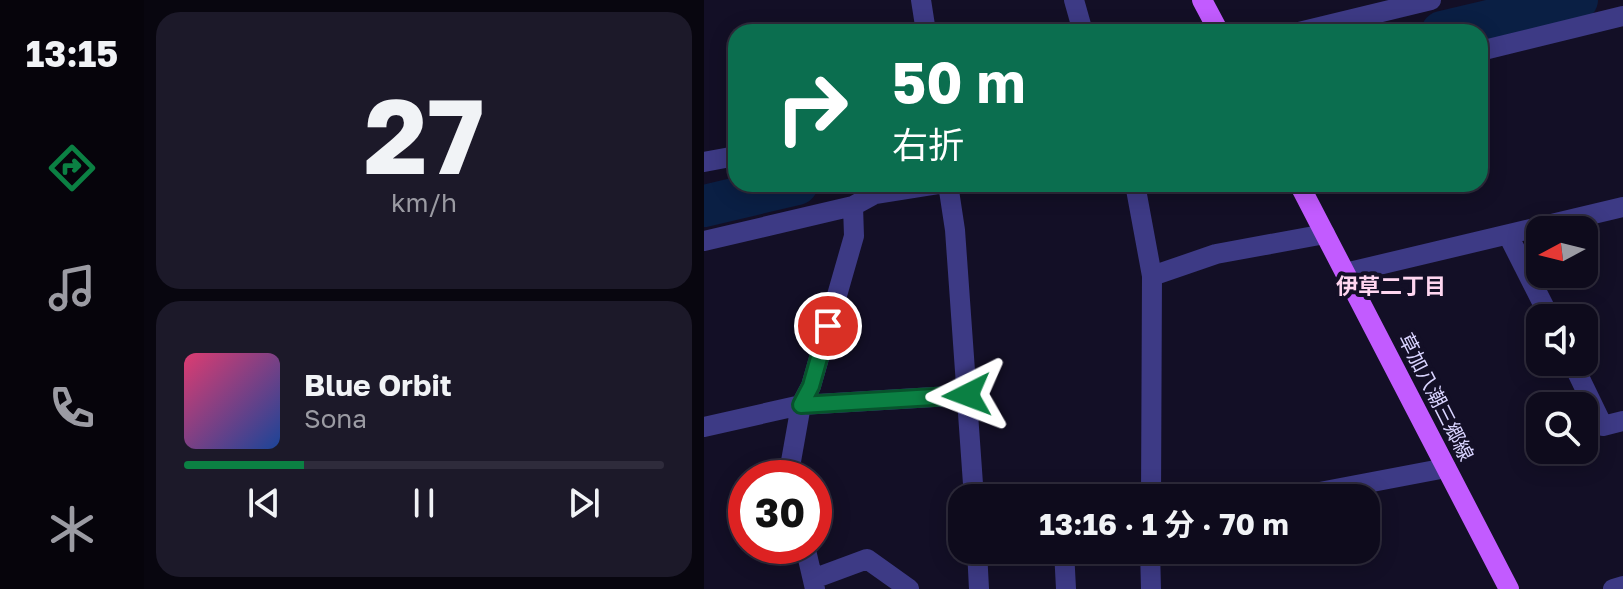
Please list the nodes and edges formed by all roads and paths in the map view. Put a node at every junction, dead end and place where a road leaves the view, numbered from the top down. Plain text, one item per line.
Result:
1 (921, 0) edge
2 (1074, 0) edge
3 (1202, 0) edge
4 (1431, 0) edge
5 (1407, 3) edge
6 (1620, 22) edge
7 (925, 24) edge
8 (1081, 24) edge
9 (1215, 24) edge
10 (1329, 24) edge
11 (1488, 49) edge
12 (728, 158) edge
13 (704, 162) edge
14 (888, 192) edge
15 (949, 192) edge
16 (1136, 192) edge
17 (1303, 192) edge
18 (853, 206) junction
19 (1623, 207) edge
20 (1325, 234) junction
21 (1508, 235) junction
22 (704, 241) edge
23 (1345, 273) junction
24 (1152, 276) junction
25 (1543, 304) edge
26 (1579, 376) edge
27 (967, 395) junction
28 (801, 405) junction
29 (1623, 421) edge
30 (704, 427) edge
31 (791, 460) edge
32 (1446, 468) junction
33 (973, 484) edge
34 (1151, 484) edge
35 (1362, 484) edge
36 (809, 564) edge
37 (978, 564) edge
38 (1065, 564) edge
39 (1150, 564) edge
40 (814, 584) edge
41 (1623, 586) edge
42 (909, 589) edge
43 (979, 589) edge
44 (1066, 589) edge
45 (1151, 589) edge
46 (1509, 589) edge
47 (1613, 589) edge

1 - 7 street
2 - 8 street
3 - 9 main road
4 - 5 street
5 - 10 street
6 - 11 street
12 - 13 street
14 - 18 street
15 - 27 street
16 - 24 street
17 - 20 main road, 草加八潮三郷線
18 - 22 street
18 - 28 street
19 - 21 street
20 - 23 main road, 草加八潮三郷線
20 - 24 street
21 - 23 street
21 - 25 street
23 - 32 main road, 草加八潮三郷線
24 - 34 street
26 - 29 street
27 - 28 street
27 - 33 street
28 - 30 street
28 - 31 street
32 - 35 street
32 - 46 main road, 草加八潮三郷線
36 - 40 street
37 - 43 street
38 - 44 street
39 - 45 street
40 - 42 street
41 - 47 street

